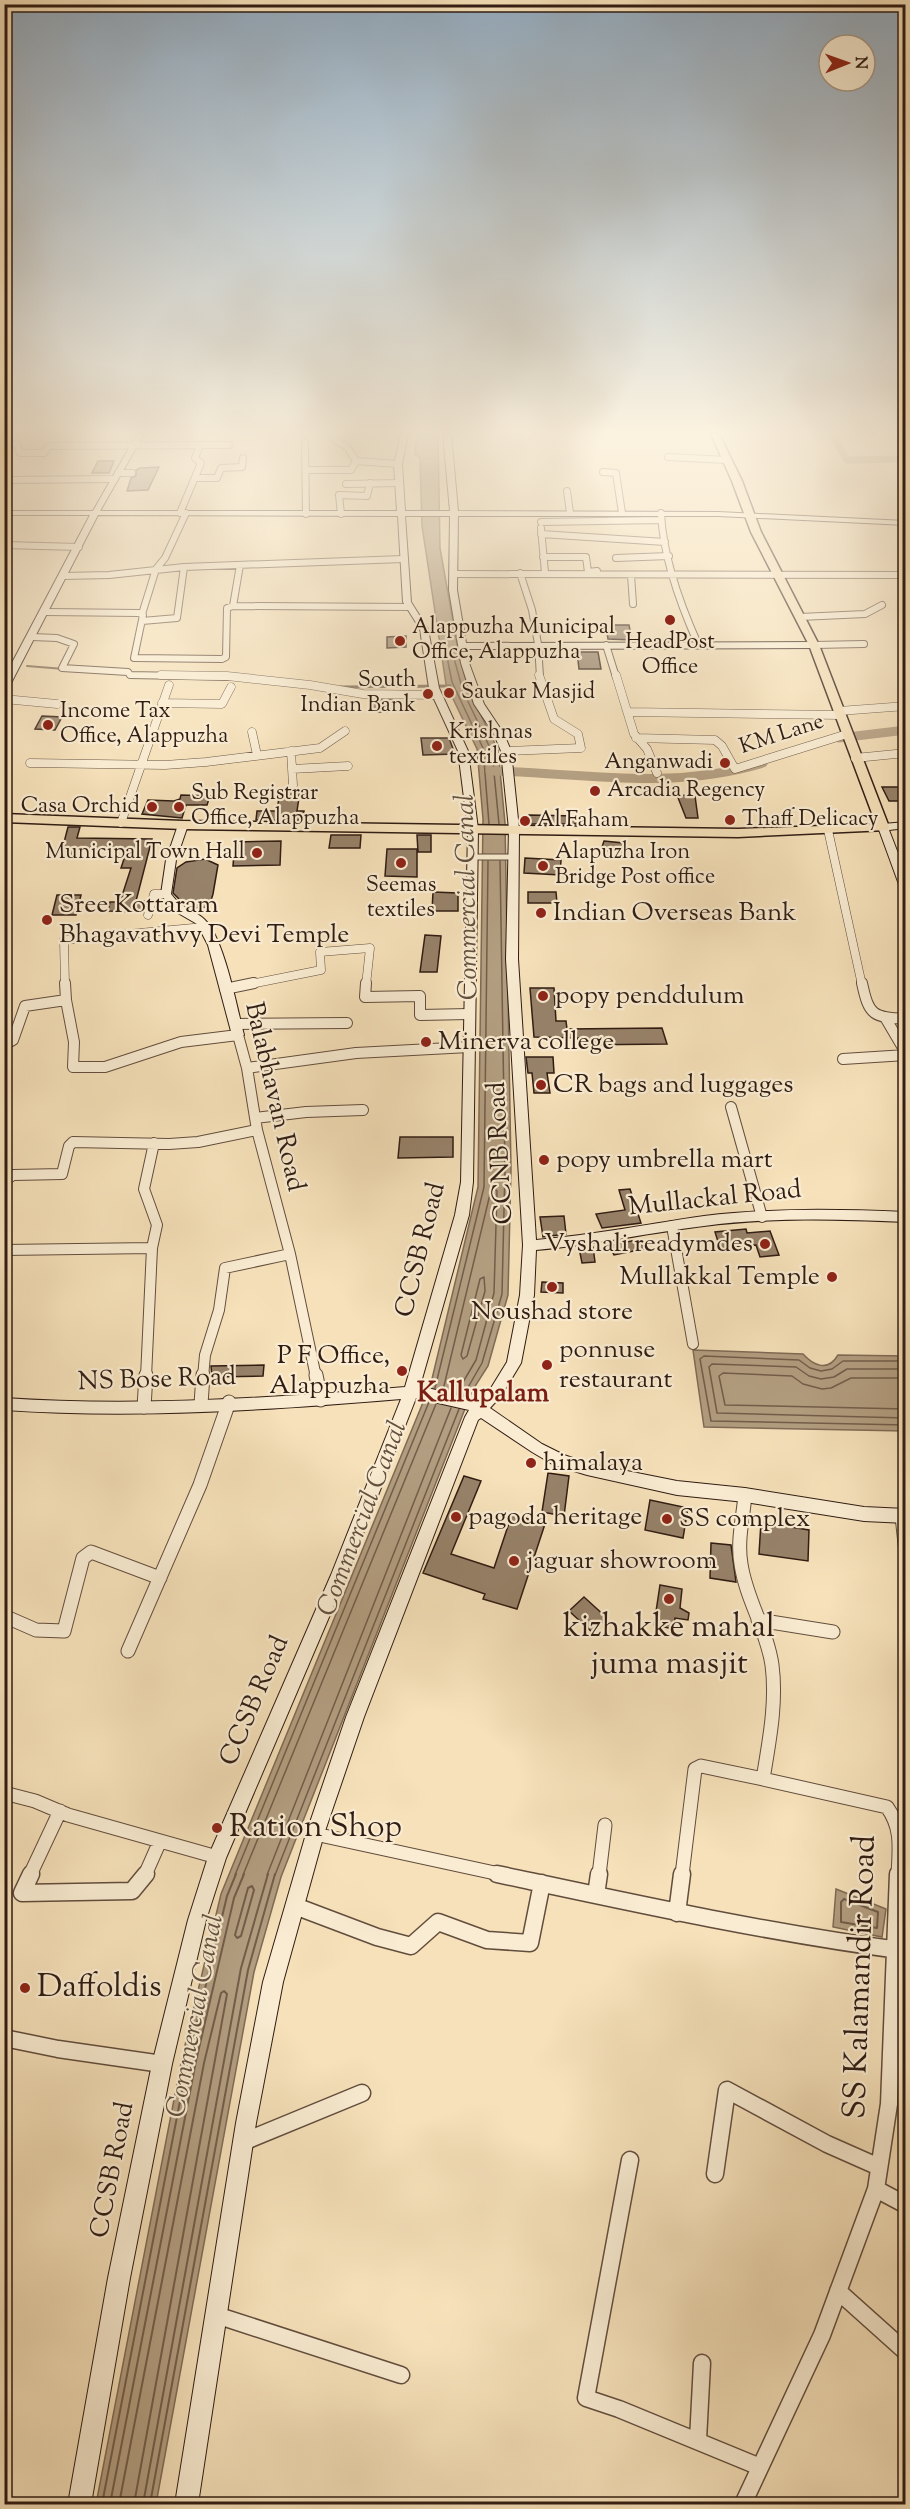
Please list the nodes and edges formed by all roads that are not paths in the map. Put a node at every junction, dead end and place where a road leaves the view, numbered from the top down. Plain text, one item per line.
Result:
1 (77, 551) edge
2 (168, 551) edge
3 (402, 551) edge
4 (452, 551) edge
5 (543, 551) edge
6 (668, 551) edge
7 (767, 551) edge
8 (543, 556) junction
9 (669, 556) junction
10 (616, 558) dead end
11 (403, 559) junction
12 (240, 565) junction
13 (184, 567) junction
14 (156, 569) junction
15 (603, 572) dead end
16 (520, 573) junction
17 (545, 573) junction
18 (453, 574) junction
19 (631, 575) junction
20 (675, 575) junction
21 (906, 575) edge
22 (63, 576) junction
23 (779, 576) junction
24 (633, 604) dead end
25 (882, 605) dead end
26 (233, 606) junction
27 (410, 607) junction
28 (46, 612) junction
29 (142, 617) junction
30 (800, 617) junction
31 (32, 637) junction
32 (538, 644) junction
33 (698, 644) junction
34 (864, 644) dead end
35 (606, 645) junction
36 (814, 645) junction
37 (463, 646) junction
38 (169, 685) dead end
39 (4, 687) edge
40 (231, 687) dead end
41 (435, 690) junction
42 (4, 699) edge
43 (162, 703) junction
44 (57, 704) dead end
45 (906, 706) edge
46 (629, 712) junction
47 (840, 713) junction
48 (345, 730) dead end
49 (252, 732) dead end
50 (848, 737) junction
51 (636, 738) junction
52 (291, 751) junction
53 (506, 751) junction
54 (906, 753) edge
55 (257, 755) junction
56 (855, 758) junction
57 (30, 763) dead end
58 (141, 764) junction
59 (348, 765) dead end
60 (292, 769) junction
61 (657, 773) dead end
62 (293, 785) dead end
63 (4, 818) edge
64 (121, 823) junction
65 (183, 825) junction
66 (906, 825) edge
67 (884, 827) junction
68 (475, 829) junction
69 (512, 829) junction
70 (828, 830) junction
71 (900, 856) edge
72 (476, 857) junction
73 (511, 857) junction
74 (906, 890) edge
75 (166, 894) junction
76 (148, 915) dead end
77 (204, 927) junction
78 (225, 989) junction
79 (66, 1000) junction
80 (469, 1014) junction
81 (886, 1019) junction
82 (906, 1019) edge
83 (348, 1023) dead end
84 (237, 1030) junction
85 (4, 1045) edge
86 (469, 1047) junction
87 (906, 1054) edge
88 (843, 1059) dead end
89 (247, 1068) junction
90 (731, 1107) dead end
91 (363, 1110) dead end
92 (255, 1118) junction
93 (257, 1130) junction
94 (154, 1143) junction
95 (4, 1180) edge
96 (762, 1217) junction
97 (906, 1217) edge
98 (672, 1226) junction
99 (530, 1245) junction
100 (152, 1248) junction
101 (4, 1250) edge
102 (290, 1254) junction
103 (693, 1344) dead end
104 (415, 1392) junction
105 (321, 1400) junction
106 (229, 1402) junction
107 (4, 1404) edge
108 (201, 1404) junction
109 (476, 1406) junction
110 (144, 1407) junction
111 (746, 1495) junction
112 (904, 1516) edge
113 (906, 1552) edge
114 (160, 1578) junction
115 (4, 1616) edge
116 (758, 1620) junction
117 (832, 1632) dead end
118 (128, 1651) dead end
119 (763, 1779) junction
120 (4, 1793) edge
121 (60, 1811) junction
122 (605, 1825) dead end
123 (315, 1834) junction
124 (902, 1838) edge
125 (160, 1840) junction
126 (217, 1857) junction
127 (542, 1882) junction
128 (596, 1894) junction
129 (295, 1906) junction
130 (677, 1913) junction
131 (900, 1950) edge
132 (4, 2038) edge
133 (162, 2064) junction
134 (362, 2093) dead end
135 (243, 2142) junction
136 (630, 2160) dead end
137 (879, 2167) junction
138 (715, 2174) dead end
139 (876, 2189) junction
140 (906, 2205) edge
141 (838, 2291) junction
142 (216, 2315) junction
143 (906, 2352) edge
144 (702, 2363) dead end
145 (401, 2375) dead end
146 (698, 2440) junction
147 (760, 2467) junction
148 (79, 2505) edge
149 (186, 2505) edge
150 (743, 2505) edge

1 - 22 main road
2 - 14 street
3 - 11 main road, CCSB Road
4 - 18 main road, CCNB Road
5 - 8 street
6 - 9 street
7 - 23 main road
8 - 15 street
8 - 17 street
9 - 10 street
9 - 20 street
11 - 12 street
11 - 27 main road, CCSB Road
12 - 13 street
12 - 26 street
13 - 14 street
13 - 29 street
14 - 22 street
14 - 29 street
16 - 17 street
16 - 18 street
16 - 32 street
17 - 19 street
18 - 37 main road, CCNB Road
19 - 20 street
19 - 24 street
20 - 23 street
20 - 33 street
21 - 23 street
22 - 28 main road
23 - 30 main road
25 - 30 street
26 - 27 street
26 - 29 street
27 - 41 main road, CCSB Road
28 - 29 street
28 - 31 main road
30 - 36 main road
31 - 39 main road
31 - 41 street
32 - 35 main road
32 - 37 main road
32 - 53 street
33 - 35 main road
33 - 36 main road
34 - 36 street
35 - 46 street
36 - 47 main road
37 - 53 main road, CCNB Road
38 - 43 street
40 - 43 street
41 - 68 main road, CCSB Road
42 - 44 street
43 - 58 street
45 - 47 street
46 - 47 street
46 - 51 street
47 - 50 main road
48 - 52 street
49 - 55 street
50 - 51 street, KM Lane
50 - 56 main road
51 - 61 street
52 - 55 street
52 - 60 street
53 - 69 main road, CCNB Road
54 - 56 street
55 - 58 street
56 - 67 main road
57 - 58 street
58 - 64 street
59 - 60 street
60 - 62 street
63 - 64 main road
64 - 65 main road
65 - 68 main road
65 - 75 main road
66 - 67 main road
67 - 70 main road
67 - 71 main road
68 - 69 main road
68 - 72 main road, CCSB Road
69 - 70 main road
69 - 73 main road, CCNB Road
70 - 81 street
71 - 74 main road
72 - 73 street
72 - 80 main road, CCSB Road
73 - 99 main road, CCNB Road
75 - 76 street
75 - 77 main road, Balabhavan Road
77 - 78 main road, Balabhavan Road
77 - 79 street
78 - 80 street
78 - 84 main road, Balabhavan Road
79 - 84 street
79 - 85 street
80 - 86 main road, CCSB Road
81 - 82 street
81 - 87 street
83 - 84 street
84 - 89 street, Balabhavan Road
86 - 89 street
86 - 104 main road, CCSB Road
87 - 88 street
89 - 92 street, Balabhavan Road
90 - 96 street
91 - 92 street
92 - 93 street, Balabhavan Road
93 - 94 street
93 - 102 street, Balabhavan Road
94 - 95 street
94 - 100 street
96 - 97 main road, Mullackal Road
96 - 98 main road, Mullackal Road
98 - 99 main road, Mullackal Road
98 - 103 street
99 - 109 main road, CCNB Road
100 - 101 street
100 - 110 street
102 - 105 street, Balabhavan Road
102 - 108 street
104 - 105 main road, NS Bose Road
104 - 109 main road
104 - 126 main road, CCSB Road
105 - 106 main road, NS Bose Road
106 - 108 main road, NS Bose Road
106 - 114 street
107 - 110 main road, NS Bose Road
108 - 110 main road, NS Bose Road
109 - 111 main road
109 - 123 main road, CCNB Road
111 - 112 main road
111 - 116 street
112 - 113 street
114 - 115 street
114 - 118 street
116 - 117 street
116 - 119 street
119 - 124 street, SS Kalamandir Road
119 - 130 street
120 - 121 street
121 - 125 street
121 - 125 street
122 - 128 street
123 - 127 street
123 - 129 main road, CCNB Road
124 - 131 street, SS Kalamandir Road
125 - 126 street
126 - 133 main road, CCSB Road
127 - 128 street
127 - 129 street
128 - 130 street
129 - 135 main road, CCNB Road
130 - 131 street
131 - 137 street, SS Kalamandir Road
132 - 133 street
133 - 148 main road, CCSB Road
134 - 135 street
135 - 142 main road, CCNB Road
136 - 146 street
137 - 138 street
137 - 139 street, SS Kalamandir Road
139 - 140 street
139 - 141 street, SS Kalamandir Road
141 - 143 street
141 - 147 street, SS Kalamandir Road
142 - 145 street
142 - 149 main road, CCNB Road
144 - 146 street
146 - 147 street
147 - 150 street, SS Kalamandir Road

